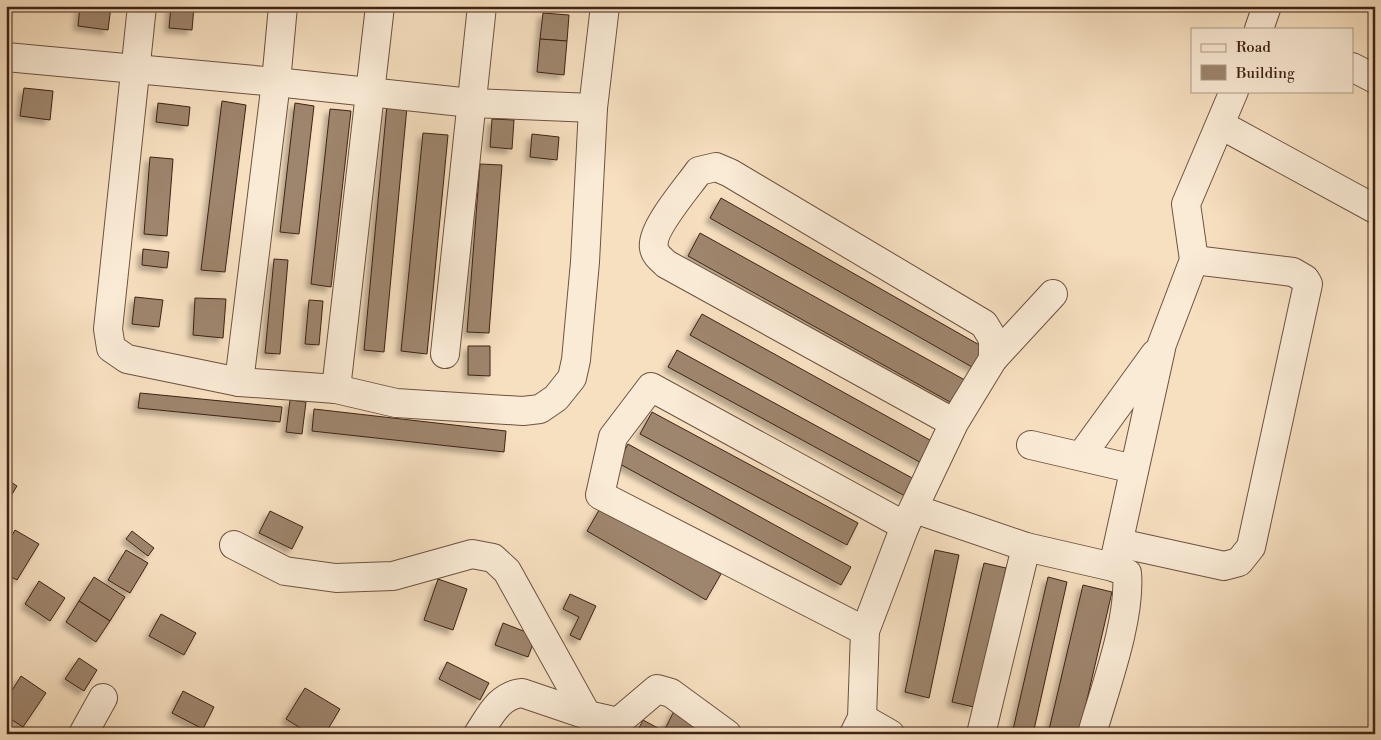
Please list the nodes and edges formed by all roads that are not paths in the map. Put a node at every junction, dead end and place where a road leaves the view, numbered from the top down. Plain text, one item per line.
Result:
1 (142, 6) edge
2 (283, 6) edge
3 (380, 6) edge
4 (482, 6) edge
5 (605, 6) edge
6 (6, 57) edge
7 (1354, 68) edge
8 (136, 69) junction
9 (1375, 79) edge
10 (276, 82) junction
11 (1234, 92) edge
12 (370, 94) junction
13 (471, 103) junction
14 (593, 108) junction
15 (1221, 125) junction
16 (1375, 209) edge
17 (1193, 255) junction
18 (1053, 294) dead end
19 (1162, 344) junction
20 (445, 354) dead end
21 (993, 359) junction
22 (239, 382) junction
23 (336, 389) junction
24 (954, 423) junction
25 (1031, 445) dead end
26 (1081, 456) junction
27 (1134, 469) junction
28 (910, 518) junction
29 (234, 545) dead end
30 (1026, 547) junction
31 (1116, 555) junction
32 (865, 631) junction
33 (103, 698) dead end
34 (586, 715) junction
35 (858, 726) edge
36 (83, 734) edge
37 (478, 734) edge
38 (727, 734) edge
39 (890, 734) edge
40 (981, 734) edge
41 (1092, 734) edge

1 - 8 street
2 - 10 street
3 - 12 street
4 - 13 street
5 - 14 street
6 - 8 street
7 - 9 street
8 - 10 street
8 - 22 street
10 - 12 street
10 - 22 street
11 - 15 street
12 - 13 street
12 - 23 street
13 - 14 street
13 - 20 street
14 - 23 street
15 - 16 street
15 - 17 street
17 - 19 street
17 - 31 street
18 - 21 street
19 - 26 street
19 - 27 street
21 - 24 street
21 - 24 street
22 - 23 street
24 - 28 street
25 - 26 street
26 - 27 street
27 - 31 street
28 - 30 street
28 - 32 street
28 - 32 street
29 - 34 street
30 - 31 street
30 - 40 street
31 - 41 street
32 - 35 street
33 - 36 street
34 - 37 street
34 - 38 street
35 - 39 street

